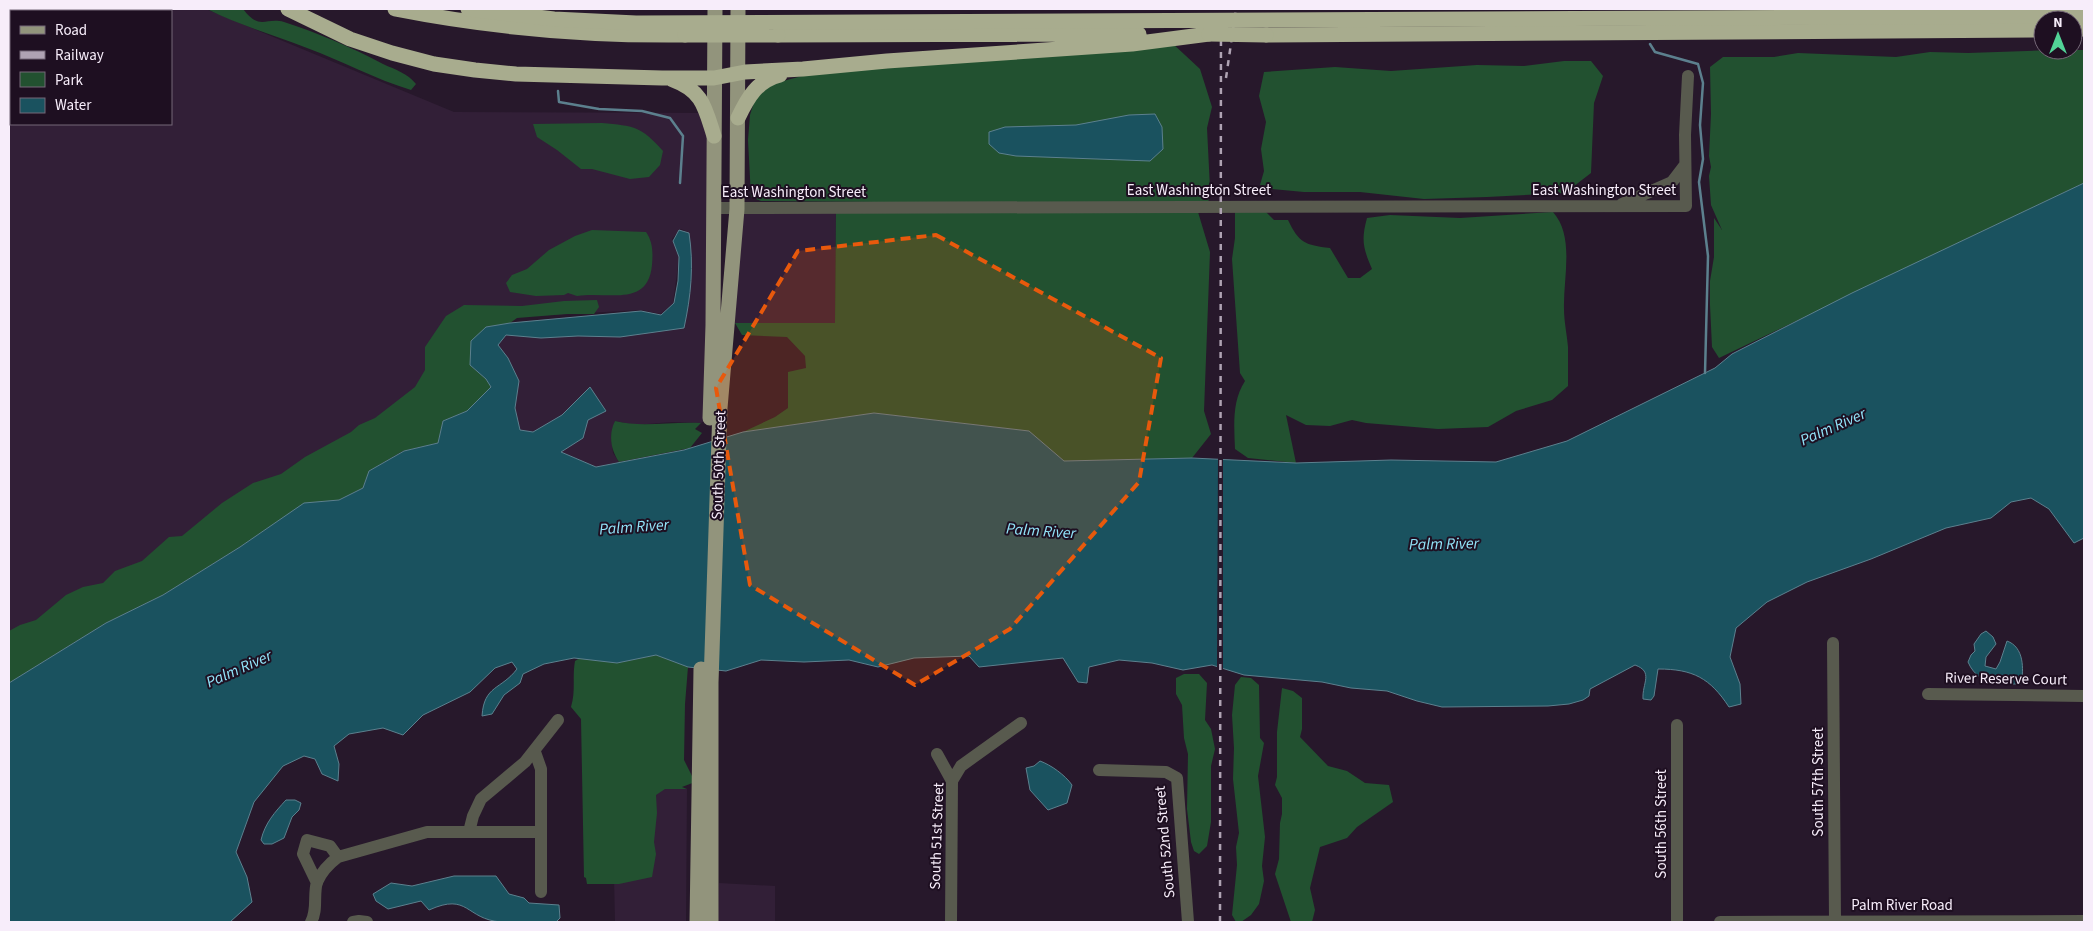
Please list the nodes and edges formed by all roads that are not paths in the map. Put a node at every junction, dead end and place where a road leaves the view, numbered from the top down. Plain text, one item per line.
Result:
1 (288, 9) edge
2 (395, 9) edge
3 (468, 9) edge
4 (714, 9) edge
5 (738, 9) edge
6 (2084, 16) edge
7 (2033, 30) edge
8 (1190, 36) junction
9 (803, 69) junction
10 (738, 73) junction
11 (1688, 76) dead end
12 (662, 78) junction
13 (714, 78) junction
14 (738, 118) junction
15 (714, 136) junction
16 (1685, 165) junction
17 (1615, 207) junction
18 (713, 208) junction
19 (737, 209) junction
20 (715, 408) junction
21 (1833, 643) dead end
22 (706, 682) junction
23 (1928, 694) dead end
24 (2084, 696) edge
25 (558, 720) dead end
26 (1021, 723) dead end
27 (1677, 725) dead end
28 (535, 752) junction
29 (937, 754) dead end
30 (1099, 770) dead end
31 (952, 781) junction
32 (469, 832) junction
33 (540, 832) junction
34 (338, 857) junction
35 (317, 883) junction
36 (541, 892) dead end
37 (317, 920) edge
38 (1835, 921) junction
39 (2084, 921) edge
40 (352, 922) edge
41 (368, 922) edge
42 (697, 922) edge
43 (711, 922) edge
44 (951, 922) edge
45 (1188, 922) edge
46 (1677, 922) edge
47 (1720, 922) edge
48 (1910, 922) edge

1 - 12 highway
2 - 8 highway, bridge
3 - 6 highway, bridge
4 - 13 main road, South 50th Street
5 - 10 main road, South 50th Street
7 - 8 highway, bridge
8 - 9 highway
9 - 10 highway
9 - 14 highway
10 - 13 highway
10 - 14 main road, South 50th Street
11 - 16 street
12 - 13 highway
12 - 15 highway
13 - 15 main road, South 50th Street
14 - 19 main road, South 50th Street
15 - 18 main road, South 50th Street
16 - 17 street
16 - 17 street, East Washington Street
17 - 19 street, East Washington Street
18 - 19 street, East Washington Street
18 - 20 main road, South 50th Street
19 - 20 main road, South 50th Street
20 - 22 main road, South 50th Street
21 - 38 street, South 57th Street
22 - 42 main road, South 50th Street
22 - 43 main road, South 50th Street
23 - 24 street, River Reserve Court
25 - 28 street
26 - 31 street, South 51st Street
27 - 46 street, South 56th Street
28 - 32 street
28 - 33 street
29 - 31 street
30 - 45 street, South 52nd Street
31 - 44 street, South 51st Street
32 - 33 street
32 - 34 street
33 - 36 street
34 - 35 street
34 - 35 street
35 - 37 street
38 - 47 street, Palm River Road
38 - 48 street, Palm River Road
39 - 48 street, Palm River Road
40 - 41 street

